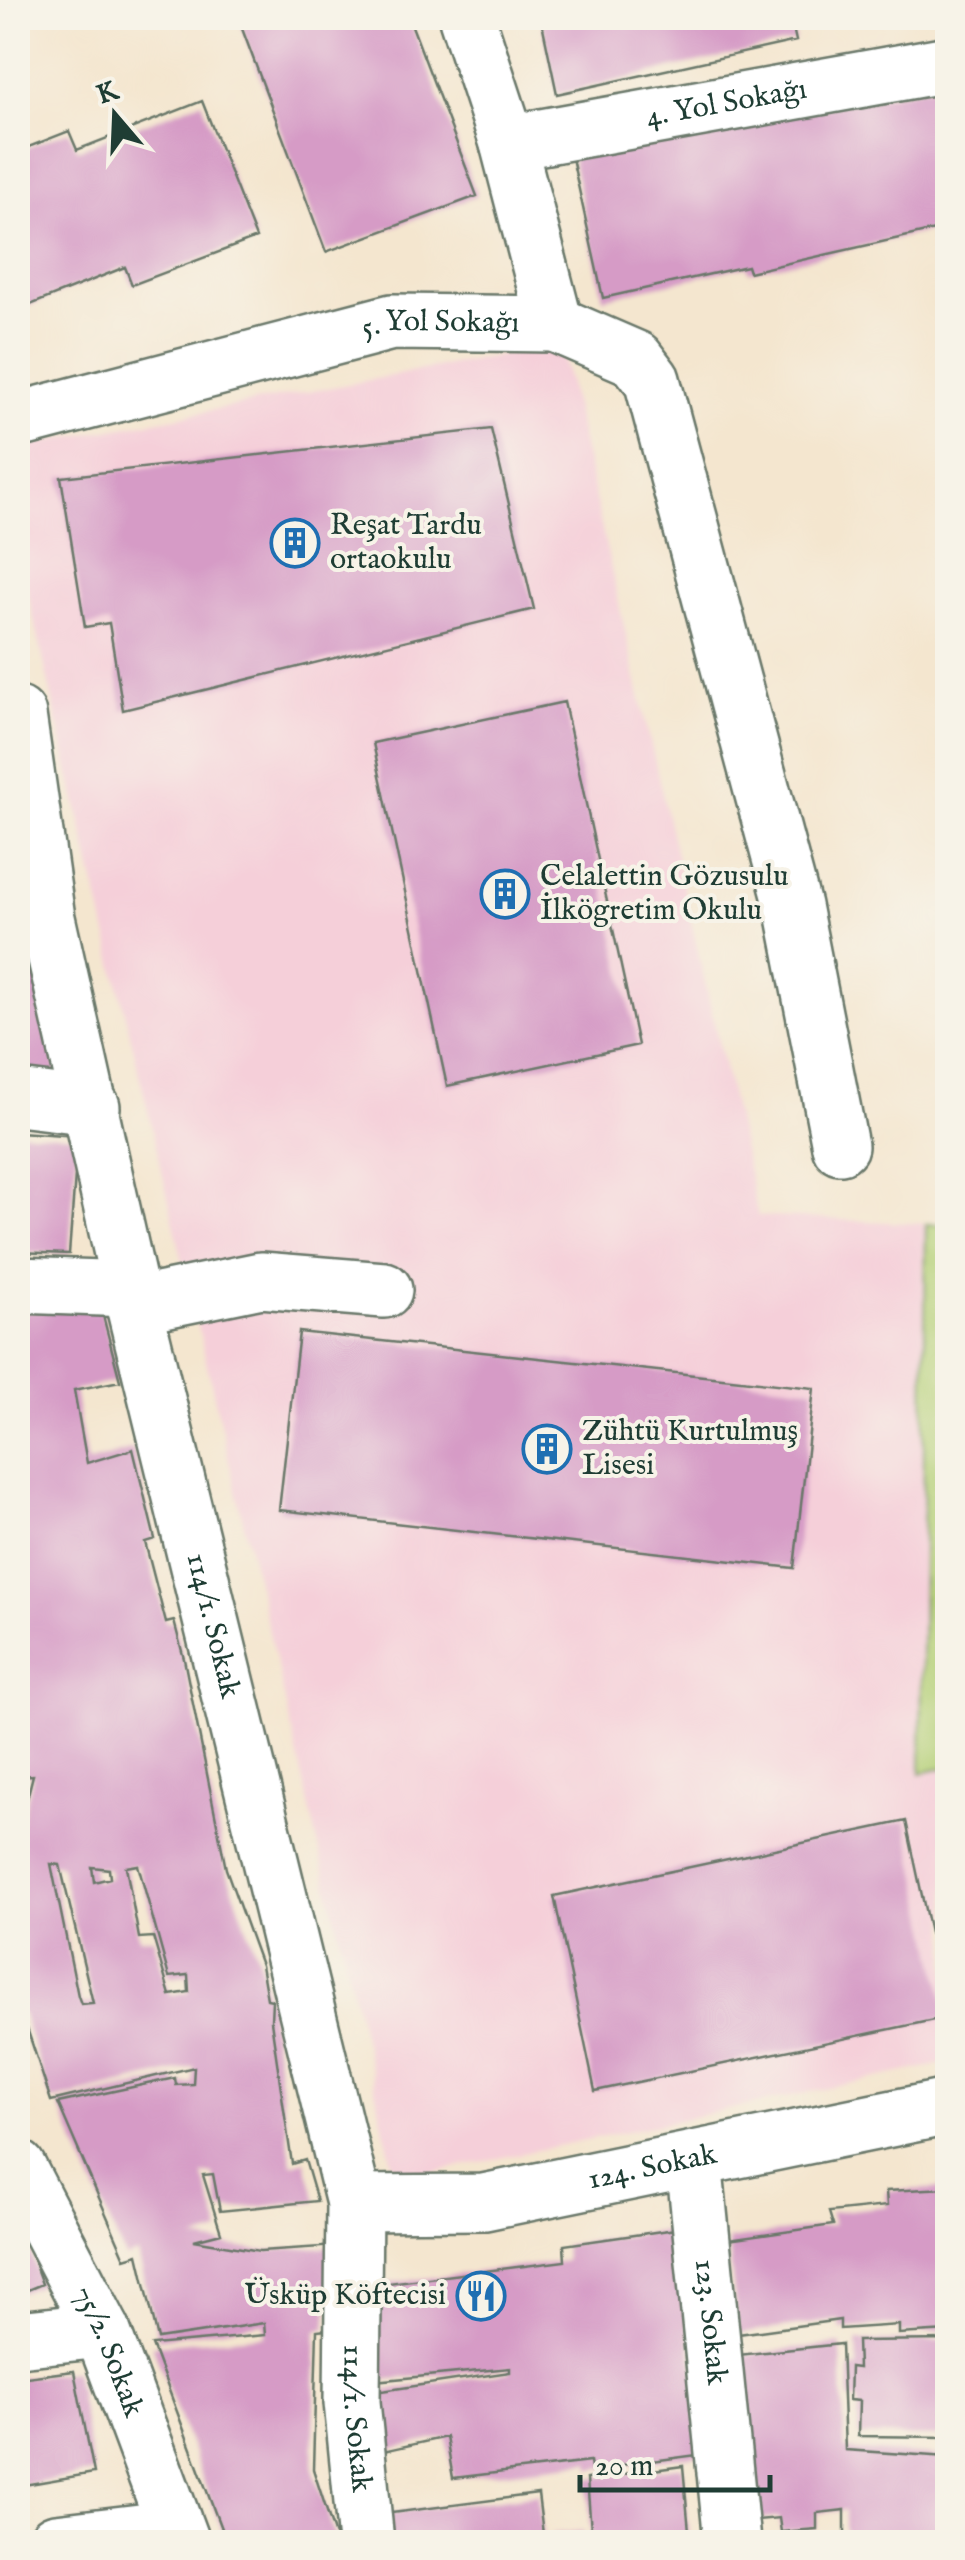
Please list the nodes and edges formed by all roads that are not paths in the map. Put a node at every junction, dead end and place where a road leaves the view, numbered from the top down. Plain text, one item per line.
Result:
1 (467, 18) edge
2 (948, 64) edge
3 (508, 143) junction
4 (555, 324) junction
5 (18, 420) edge
6 (18, 722) edge
7 (32, 917) edge
8 (18, 1098) edge
9 (92, 1107) junction
10 (840, 1146) dead end
11 (18, 1285) edge
12 (384, 1290) dead end
13 (132, 1298) junction
14 (948, 2107) edge
15 (694, 2161) junction
16 (18, 2168) edge
17 (354, 2203) junction
18 (102, 2330) junction
19 (18, 2339) edge
20 (178, 2535) edge
21 (56, 2542) edge
22 (366, 2542) edge
23 (732, 2542) edge

1 - 3 street, 5. Yol Sokağı
2 - 3 street, 4. Yol Sokağı
3 - 4 street, 5. Yol Sokağı
4 - 5 street, 5. Yol Sokağı
4 - 10 street
6 - 7 street, 114/1. Sokak
7 - 9 street, 114/1. Sokak
8 - 9 street
9 - 13 street, 114/1. Sokak
11 - 13 street
12 - 13 street
13 - 17 street, 114/1. Sokak
14 - 15 street, 124. Sokak
15 - 17 street, 124. Sokak
15 - 23 street, 123. Sokak
16 - 18 street, 75/2. Sokak
17 - 22 street, 114/1. Sokak
18 - 19 street
18 - 20 street, 75/2. Sokak
20 - 21 street

